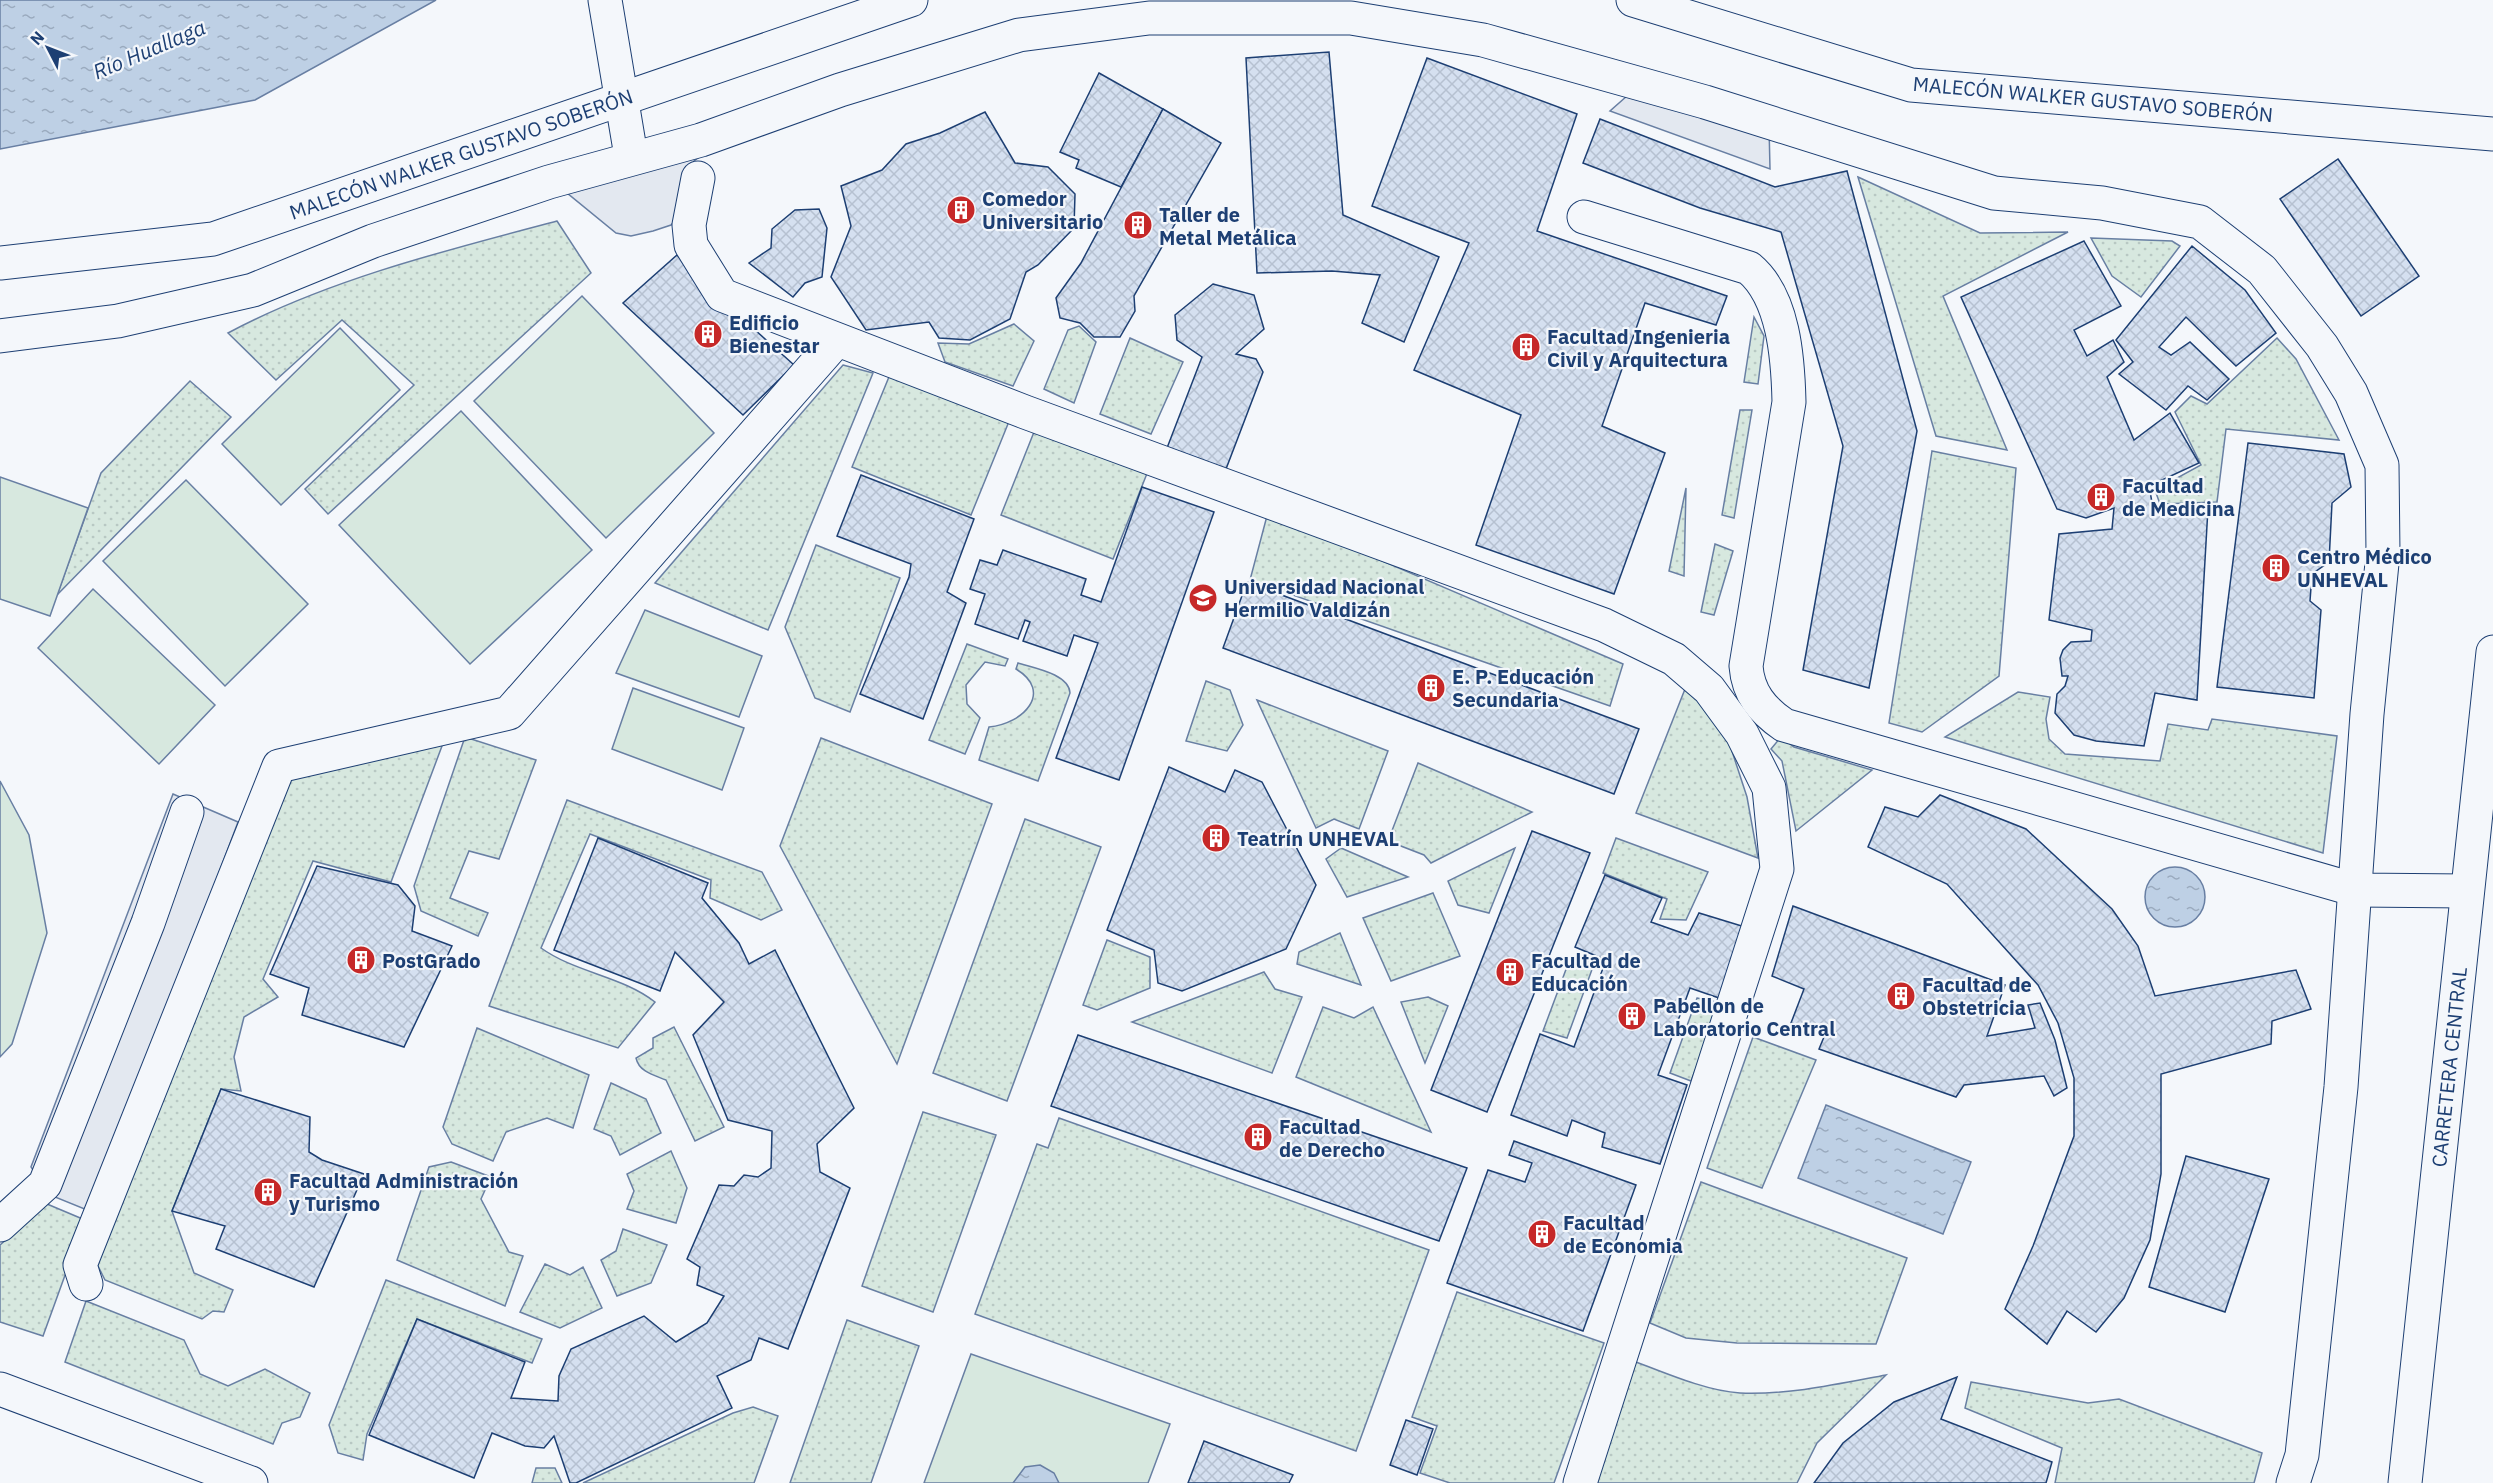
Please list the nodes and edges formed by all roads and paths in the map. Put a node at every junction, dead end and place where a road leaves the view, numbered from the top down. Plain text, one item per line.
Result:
1 (911, 0) edge
2 (1633, 0) edge
3 (606, 7) edge
4 (621, 99) junction
5 (2493, 134) edge
6 (629, 144) dead end
7 (698, 178) dead end
8 (1584, 217) dead end
9 (0, 263) edge
10 (0, 336) edge
11 (836, 341) junction
12 (2493, 652) edge
13 (187, 812) dead end
14 (2356, 890) junction
15 (2467, 891) junction
16 (0, 1225) edge
17 (86, 1284) dead end
18 (0, 1389) edge
19 (251, 1483) edge
20 (1580, 1483) edge
21 (2293, 1483) edge
22 (2405, 1483) edge

1 - 4 main road, MALECÓN WALKER GUSTAVO SOBERÓN
2 - 5 main road, MALECÓN WALKER GUSTAVO SOBERÓN
3 - 4 main road
4 - 6 main road
4 - 9 main road, MALECÓN WALKER GUSTAVO SOBERÓN
7 - 11 main road
8 - 14 main road
10 - 14 main road
11 - 17 main road
11 - 20 main road
12 - 15 main road, CARRETERA CENTRAL
13 - 16 main road
14 - 15 main road
14 - 21 main road
15 - 22 main road, CARRETERA CENTRAL
18 - 19 main road

